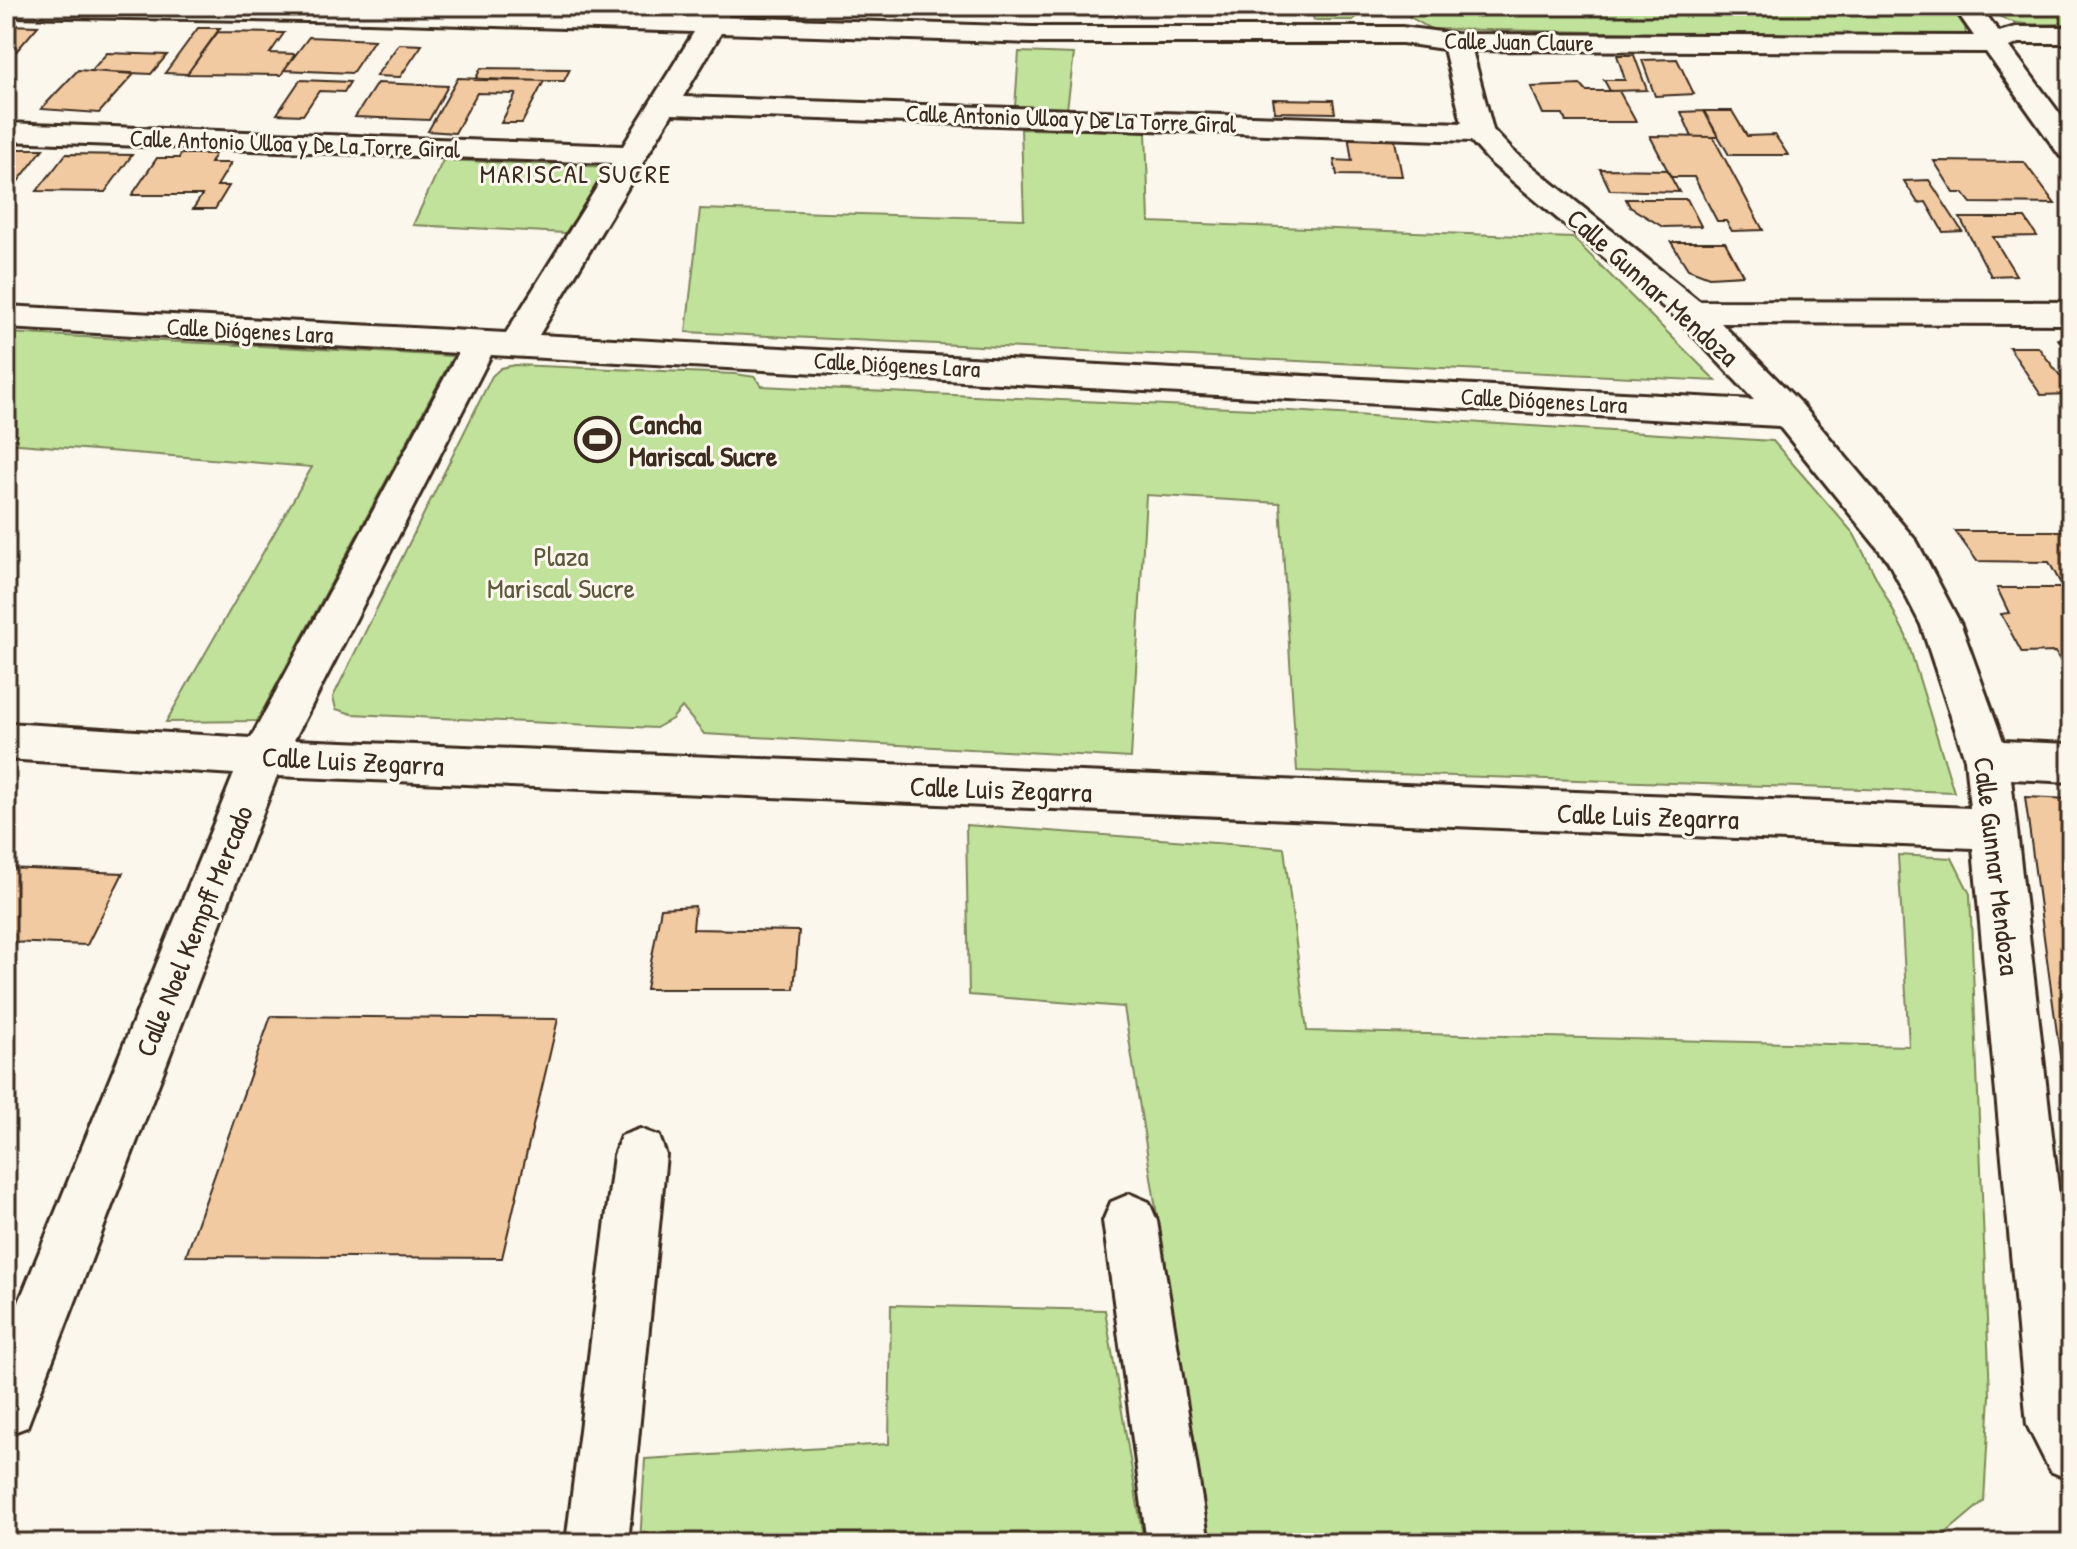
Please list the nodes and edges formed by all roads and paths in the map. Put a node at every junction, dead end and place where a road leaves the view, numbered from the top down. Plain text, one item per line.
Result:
1 (1030, 6) edge
2 (1388, 6) edge
3 (1966, 6) edge
4 (6, 8) edge
5 (370, 10) edge
6 (714, 15) edge
7 (1032, 35) junction
8 (1402, 35) junction
9 (2071, 35) edge
10 (1456, 42) junction
11 (1992, 44) junction
12 (663, 105) junction
13 (6, 132) edge
14 (1479, 132) junction
15 (2071, 150) edge
16 (632, 155) junction
17 (1691, 312) junction
18 (2071, 313) edge
19 (6, 317) edge
20 (499, 343) junction
21 (1789, 414) junction
22 (6, 741) edge
23 (263, 757) junction
24 (1987, 759) junction
25 (2071, 763) edge
26 (1995, 829) junction
27 (640, 1155) dead end
28 (1130, 1221) dead end
29 (6, 1406) edge
30 (2071, 1450) edge
31 (597, 1543) edge
32 (1178, 1543) edge

1 - 7 street
2 - 8 street
3 - 11 street
4 - 5 street, Calle Juan Claure
5 - 6 street, Calle Juan Claure
6 - 7 street, Calle Juan Claure
6 - 12 street, Calle Noel Kempff Mercado
7 - 8 street, Calle Juan Claure
8 - 10 street, Calle Juan Claure
9 - 11 street, Calle Juan Claure
10 - 11 street, Calle Juan Claure
10 - 14 street, Calle Gunnar Mendoza
11 - 15 street
12 - 14 street, Calle Antonio Ulloa y De La Torre Giral
12 - 16 street, Calle Noel Kempff Mercado
13 - 16 street, Calle Antonio Ulloa y De La Torre Giral
14 - 17 street, Calle Gunnar Mendoza
16 - 20 street, Calle Noel Kempff Mercado
17 - 18 street
17 - 21 street, Calle Gunnar Mendoza
19 - 20 street, Calle Diógenes Lara
20 - 21 street, Calle Diógenes Lara
20 - 23 street, Calle Noel Kempff Mercado
21 - 24 street, Calle Gunnar Mendoza
22 - 23 street, Calle Luis Zegarra
23 - 26 street, Calle Luis Zegarra
23 - 29 street, Calle Noel Kempff Mercado
24 - 25 street
24 - 26 street, Calle Gunnar Mendoza
26 - 30 street, Calle Gunnar Mendoza
27 - 31 street
28 - 32 street

